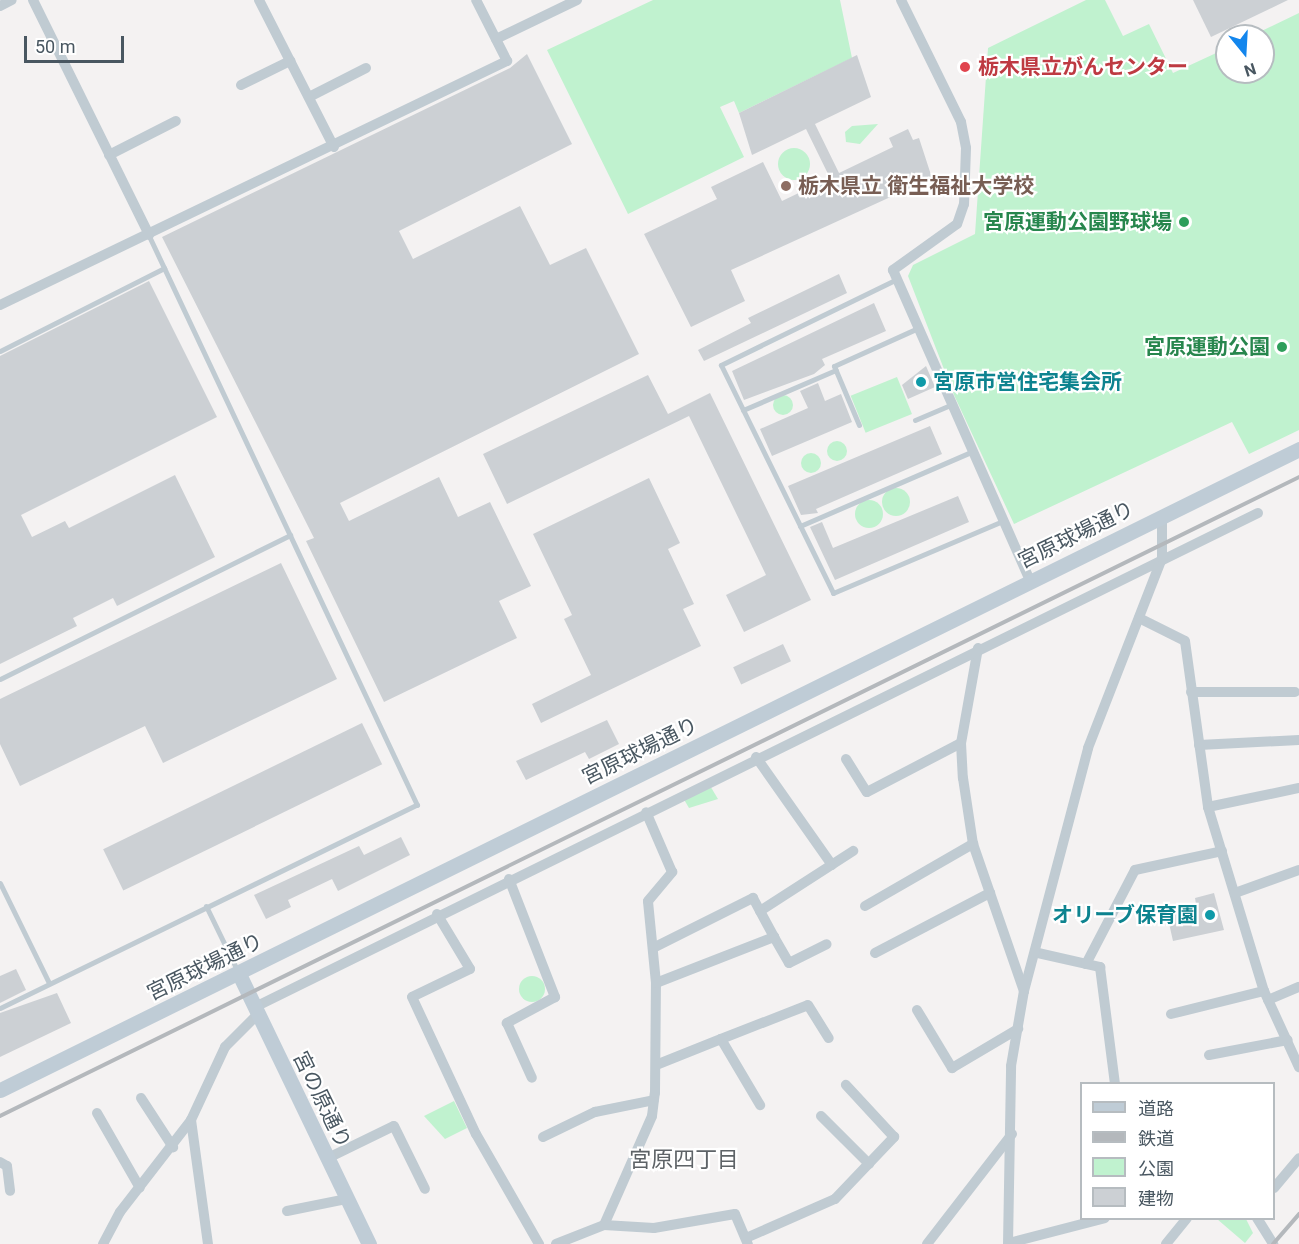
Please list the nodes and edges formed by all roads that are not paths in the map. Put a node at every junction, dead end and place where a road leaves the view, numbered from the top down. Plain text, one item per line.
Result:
1 (12, 0) edge
2 (33, 0) edge
3 (259, 0) edge
4 (476, 0) edge
5 (577, 0) edge
6 (901, 0) edge
7 (561, 3) edge
8 (0, 6) edge
9 (496, 39) junction
10 (290, 62) junction
11 (366, 68) dead end
12 (241, 85) dead end
13 (309, 98) junction
14 (176, 121) dead end
15 (334, 147) junction
16 (109, 154) junction
17 (148, 235) junction
18 (164, 268) junction
19 (897, 279) junction
20 (2, 301) edge
21 (918, 328) junction
22 (0, 351) edge
23 (836, 370) junction
24 (951, 405) junction
25 (743, 410) junction
26 (915, 420) dead end
27 (859, 425) dead end
28 (1299, 449) edge
29 (971, 452) junction
30 (779, 465) dead end
31 (772, 468) junction
32 (1258, 513) dead end
33 (1162, 516) junction
34 (1003, 521) junction
35 (800, 526) junction
36 (290, 535) junction
37 (1162, 558) junction
38 (1030, 581) junction
39 (1139, 618) junction
40 (978, 648) junction
41 (0, 679) edge
42 (1191, 692) junction
43 (1296, 692) dead end
44 (1299, 740) edge
45 (961, 743) junction
46 (1199, 745) junction
47 (756, 758) junction
48 (846, 759) dead end
49 (1299, 788) edge
50 (1208, 807) junction
51 (646, 812) junction
52 (973, 844) junction
53 (853, 851) dead end
54 (1222, 851) junction
55 (832, 865) junction
56 (1299, 870) edge
57 (509, 879) junction
58 (0, 883) edge
59 (990, 893) junction
60 (1235, 893) junction
61 (206, 906) junction
62 (865, 906) dead end
63 (760, 911) junction
64 (437, 914) junction
65 (774, 937) junction
66 (827, 944) dead end
67 (653, 948) junction
68 (876, 953) dead end
69 (1038, 953) junction
70 (1086, 964) junction
71 (239, 974) junction
72 (656, 982) junction
73 (49, 983) junction
74 (1299, 987) edge
75 (1024, 991) junction
76 (1266, 995) junction
77 (0, 1008) edge
78 (917, 1010) dead end
79 (256, 1011) junction
80 (1171, 1014) dead end
81 (1018, 1029) junction
82 (829, 1038) dead end
83 (721, 1039) junction
84 (1288, 1040) junction
85 (1209, 1055) dead end
86 (656, 1065) junction
87 (1299, 1067) edge
88 (532, 1078) dead end
89 (1115, 1082) edge
90 (846, 1085) dead end
91 (0, 1090) edge
92 (141, 1098) dead end
93 (654, 1100) junction
94 (760, 1105) dead end
95 (97, 1113) dead end
96 (821, 1116) dead end
97 (191, 1120) junction
98 (1012, 1134) junction
99 (543, 1137) dead end
100 (173, 1147) junction
101 (328, 1158) junction
102 (1299, 1158) edge
103 (0, 1162) edge
104 (869, 1164) junction
105 (1275, 1187) edge
106 (140, 1188) junction
107 (425, 1190) dead end
108 (10, 1191) dead end
109 (346, 1199) junction
110 (287, 1211) dead end
111 (1097, 1220) edge
112 (1184, 1220) edge
113 (1258, 1220) edge
114 (604, 1225) junction
115 (747, 1241) edge
116 (1009, 1243) edge
117 (103, 1244) edge
118 (208, 1244) edge
119 (369, 1244) edge
120 (539, 1244) edge
121 (556, 1244) edge
122 (927, 1244) edge
123 (1166, 1244) edge
124 (1273, 1244) edge

1 - 8 street
2 - 16 street
3 - 10 street
4 - 9 street
5 - 7 street
6 - 19 street
7 - 9 street
9 - 15 street
10 - 12 street
10 - 13 street
11 - 13 street
13 - 15 street
14 - 16 street
15 - 17 street
16 - 17 street
17 - 18 lane
17 - 20 street
18 - 22 lane
18 - 36 lane
19 - 21 street
19 - 25 lane
21 - 23 lane
21 - 24 street
23 - 25 lane
23 - 27 lane
24 - 26 lane
24 - 29 street
25 - 31 lane
28 - 33 street, 宮原球場通り
29 - 34 street
29 - 35 lane
30 - 31 lane
31 - 35 lane
32 - 37 street
33 - 37 street
33 - 38 street, 宮原球場通り
34 - 35 lane
34 - 38 street
36 - 41 lane
36 - 61 lane
37 - 39 street
37 - 40 street
38 - 71 street, 宮原球場通り
39 - 42 street
39 - 69 street
40 - 45 street
40 - 47 street
42 - 43 street
42 - 46 street
44 - 46 street
45 - 48 street
45 - 52 street
46 - 50 street
47 - 51 street
47 - 55 street
49 - 50 street
50 - 54 street
51 - 57 street
51 - 67 street
52 - 59 street
52 - 62 street
53 - 55 street
54 - 60 street
54 - 70 street
55 - 63 street
56 - 60 street
57 - 64 street
57 - 88 street
58 - 73 lane
59 - 68 street
59 - 75 street
60 - 76 street
61 - 71 lane
61 - 73 lane
63 - 65 street
63 - 67 street
64 - 79 street
64 - 120 street
65 - 66 street
65 - 72 street
67 - 72 street
69 - 70 street
69 - 75 street
70 - 89 street
71 - 79 street, 宮の原通り
71 - 91 street, 宮原球場通り
72 - 86 street
73 - 77 lane
74 - 76 street
75 - 81 street
76 - 80 street
76 - 84 street
78 - 81 street
79 - 97 street
79 - 101 street, 宮の原通り
81 - 98 street
82 - 83 street
83 - 86 street
83 - 94 street
84 - 85 street
84 - 87 street
86 - 93 street
90 - 104 street
92 - 100 street
93 - 99 street
93 - 114 street
95 - 106 street
96 - 104 street
97 - 100 street
97 - 118 street
98 - 116 street
98 - 122 street
100 - 106 street
101 - 107 street
101 - 109 street, 宮の原通り
102 - 105 street
103 - 108 street
104 - 115 street
106 - 117 street
109 - 110 street
109 - 119 street, 宮の原通り
111 - 116 street
112 - 123 street
113 - 124 street
114 - 115 street
114 - 121 street

